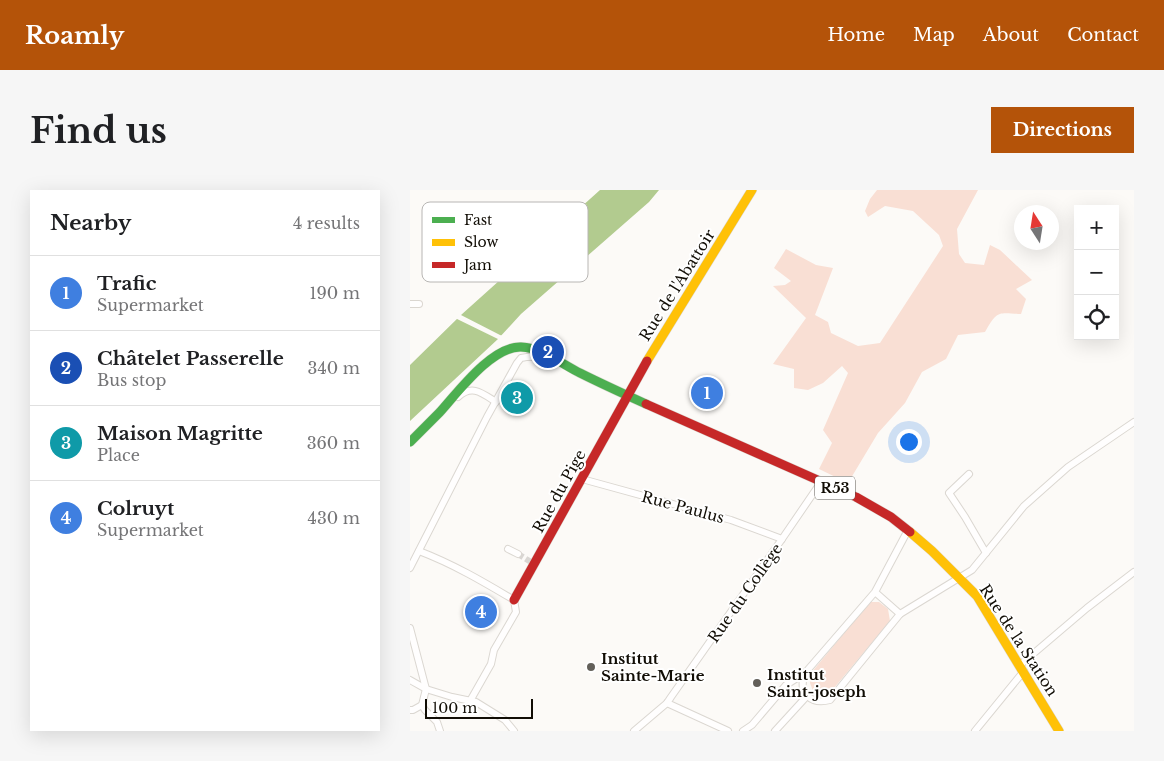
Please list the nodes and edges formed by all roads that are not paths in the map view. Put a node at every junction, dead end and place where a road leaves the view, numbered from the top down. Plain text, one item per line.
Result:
1 (752, 190) edge
2 (410, 304) edge
3 (419, 304) dead end
4 (570, 368) junction
5 (628, 396) junction
6 (496, 402) junction
7 (443, 408) junction
8 (1134, 422) edge
9 (410, 442) edge
10 (969, 474) dead end
11 (582, 479) junction
12 (821, 482) junction
13 (908, 530) junction
14 (782, 539) junction
15 (508, 548) dead end
16 (419, 551) junction
17 (986, 553) junction
18 (518, 554) tunnel mouth
19 (410, 568) edge
20 (1134, 572) edge
21 (959, 578) junction
22 (874, 592) junction
23 (514, 600) junction
24 (900, 614) junction
25 (410, 628) edge
26 (1022, 668) junction
27 (805, 673) junction
28 (410, 680) edge
29 (426, 689) junction
30 (807, 696) junction
31 (470, 701) junction
32 (667, 703) junction
33 (422, 705) junction
34 (410, 710) edge
35 (440, 731) edge
36 (514, 731) edge
37 (634, 731) edge
38 (728, 731) edge
39 (743, 731) edge
40 (775, 731) edge
41 (975, 731) edge
42 (1060, 731) edge

1 - 5 main road, Rue de l'Abattoir
2 - 3 street
4 - 5 main road, Rue de la Station / R53
4 - 6 street
4 - 7 main road, Rue de la Station / R53
5 - 11 main road, Rue du Pige
5 - 12 main road, Rue de la Station / R53
6 - 7 street
6 - 16 street
7 - 9 main road, R53
8 - 17 street
10 - 17 street
11 - 14 street, Rue Paulus
11 - 23 main road, Rue du Pige
12 - 13 main road, Rue de la Station / R53
12 - 14 street, Rue du Collège
13 - 21 main road, Rue de la Station / R53
13 - 22 street
14 - 32 street, Rue du Collège
15 - 18 street
16 - 19 street
16 - 23 street
17 - 21 street
20 - 26 street
21 - 24 street
21 - 26 main road, Rue de la Station / R53
22 - 24 street
22 - 27 street
23 - 31 street
24 - 30 street
25 - 29 street
26 - 41 street
26 - 42 main road, Rue de la Station / R53
27 - 30 street
27 - 39 street
28 - 29 street
29 - 31 street
29 - 33 street
30 - 40 street
31 - 36 street
32 - 37 street, Rue du Collège
32 - 38 street
33 - 34 street
33 - 35 street

